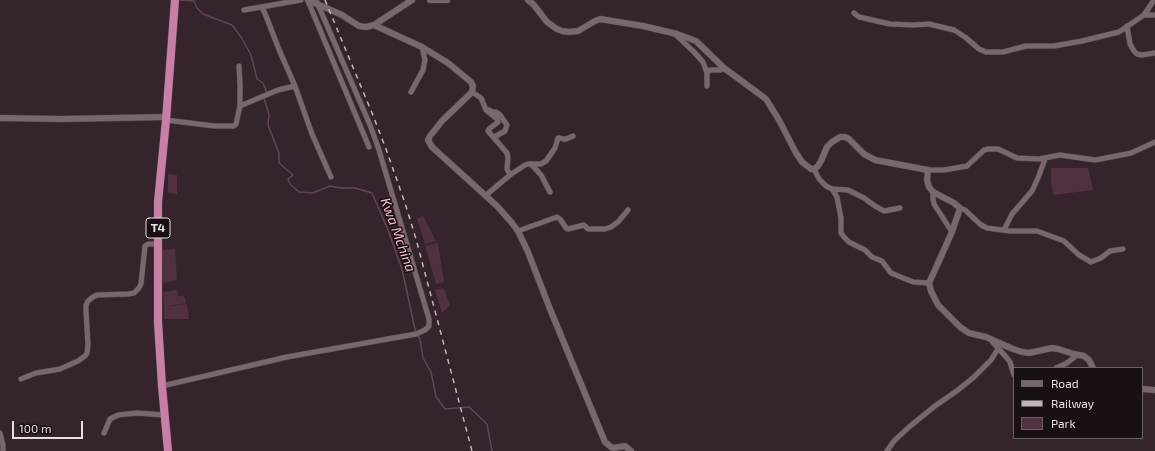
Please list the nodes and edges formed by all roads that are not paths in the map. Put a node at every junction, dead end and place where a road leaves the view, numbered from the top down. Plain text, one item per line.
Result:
1 (301, 0) edge
2 (308, 0) edge
3 (412, 0) edge
4 (430, 0) edge
5 (447, 0) edge
6 (528, 0) edge
7 (1154, 0) edge
8 (175, 3) edge
9 (317, 3) edge
10 (262, 7) junction
11 (244, 10) dead end
12 (854, 13) dead end
13 (1144, 15) junction
14 (1155, 15) edge
15 (374, 25) junction
16 (1127, 26) junction
17 (674, 33) junction
18 (422, 47) junction
19 (1155, 53) edge
20 (239, 66) dead end
21 (724, 68) junction
22 (707, 73) junction
23 (295, 86) junction
24 (707, 86) dead end
25 (411, 92) dead end
26 (472, 92) junction
27 (240, 106) junction
28 (485, 107) junction
29 (0, 118) edge
30 (166, 118) junction
31 (573, 136) dead end
32 (494, 137) junction
33 (1155, 142) edge
34 (369, 147) dead end
35 (1046, 159) junction
36 (531, 164) junction
37 (814, 169) junction
38 (928, 170) junction
39 (510, 175) junction
40 (332, 177) dead end
41 (832, 188) junction
42 (550, 192) dead end
43 (933, 192) junction
44 (485, 196) junction
45 (900, 208) dead end
46 (960, 208) junction
47 (628, 210) dead end
48 (1004, 230) junction
49 (518, 231) junction
50 (952, 232) junction
51 (158, 244) junction
52 (1123, 249) dead end
53 (930, 283) junction
54 (991, 340) junction
55 (998, 349) junction
56 (1077, 355) junction
57 (1058, 367) edge
58 (1092, 367) edge
59 (1013, 372) edge
60 (21, 379) dead end
61 (162, 386) junction
62 (1143, 389) edge
63 (1155, 390) edge
64 (164, 415) junction
65 (0, 433) edge
66 (104, 434) dead end
67 (3, 451) edge
68 (168, 451) edge
69 (631, 451) edge
70 (887, 451) edge

1 - 10 street
2 - 9 street
2 - 34 street
3 - 15 street
4 - 5 street
6 - 17 street
7 - 13 street
8 - 30 highway, T4
9 - 15 street
9 - 61 street
10 - 11 street
10 - 23 street
12 - 16 street
13 - 14 street
13 - 16 street
15 - 18 street
16 - 19 street
17 - 21 street
17 - 22 street
18 - 25 street
18 - 26 street
20 - 27 street
21 - 22 street
21 - 37 street
22 - 24 street
23 - 27 street
23 - 40 street
26 - 28 street
26 - 44 street
27 - 30 street
28 - 32 street
28 - 32 street
29 - 30 street
30 - 51 highway, T4
31 - 36 street
32 - 39 street
33 - 35 street
35 - 38 street
35 - 48 street
36 - 39 street
36 - 42 street
37 - 38 street
37 - 41 street
38 - 43 street
39 - 44 street
41 - 45 street
41 - 53 street
43 - 46 street
43 - 50 street
44 - 49 street
46 - 48 street
46 - 50 street
47 - 49 street
48 - 52 street
49 - 69 street
50 - 53 street
51 - 60 street
51 - 61 highway, T4
53 - 54 street
54 - 55 street
54 - 56 street
55 - 59 street
55 - 70 street
56 - 57 street
56 - 58 street
61 - 64 highway, T4
62 - 63 street
64 - 66 street
64 - 68 highway, T4
65 - 67 street

